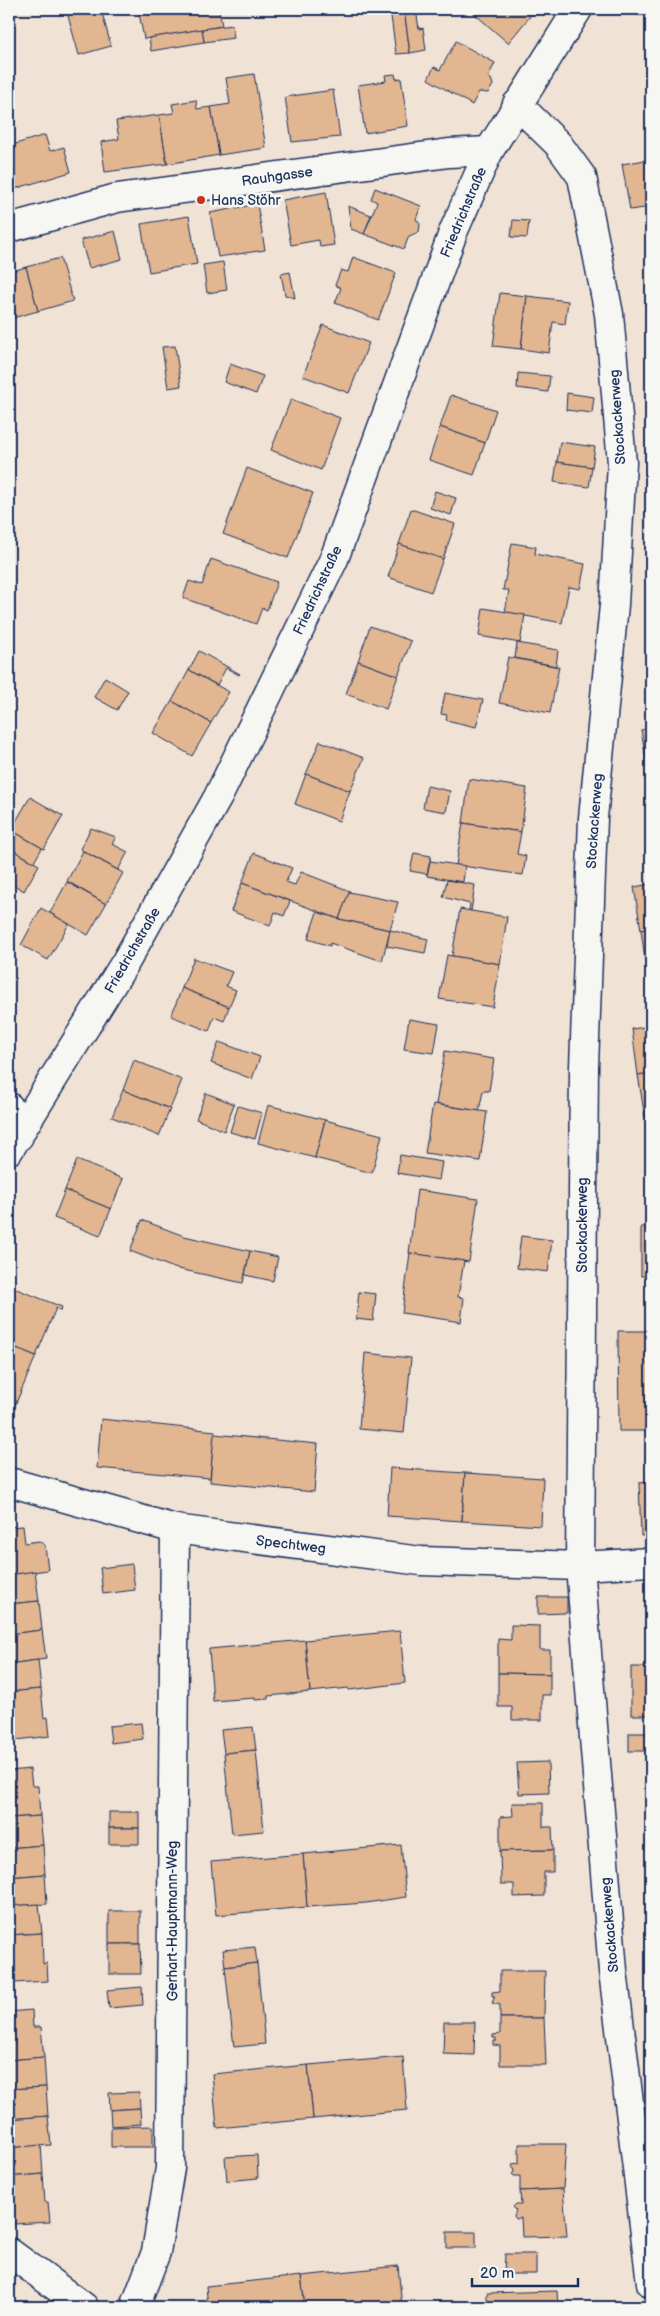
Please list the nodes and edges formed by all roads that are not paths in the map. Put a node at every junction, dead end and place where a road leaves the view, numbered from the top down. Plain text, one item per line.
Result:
1 (578, 9) edge
2 (517, 104) junction
3 (489, 150) junction
4 (9, 228) edge
5 (9, 1107) edge
6 (14, 1143) edge
7 (9, 1482) edge
8 (175, 1529) junction
9 (651, 1562) edge
10 (580, 1566) junction
11 (9, 2252) edge
12 (651, 2283) edge
13 (84, 2307) edge
14 (135, 2307) edge

1 - 2 street, Friedrichstraße
2 - 3 street, Friedrichstraße
2 - 10 street, Stockackerweg
3 - 4 street, Rauhgasse
3 - 6 street, Friedrichstraße
5 - 6 street
7 - 8 street, Spechtweg
8 - 10 street, Spechtweg
8 - 14 street, Gerhart-Hauptmann-Weg
9 - 10 street
10 - 12 street, Stockackerweg
11 - 13 street

